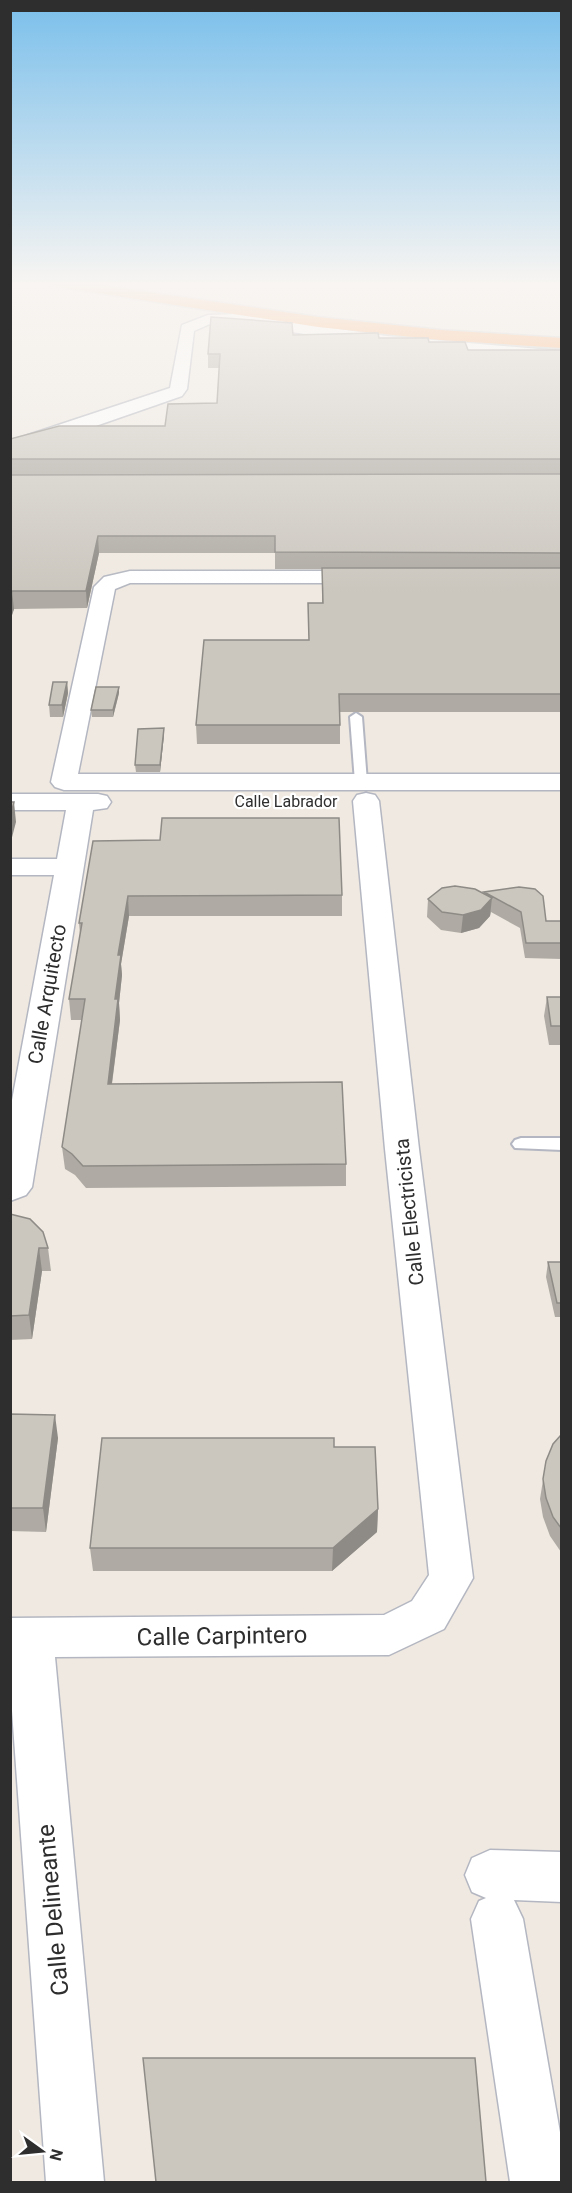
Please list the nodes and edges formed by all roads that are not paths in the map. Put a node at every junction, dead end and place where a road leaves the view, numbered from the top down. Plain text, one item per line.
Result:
1 (179, 385) edge
2 (10, 447) edge
3 (388, 577) edge
4 (356, 717) dead end
5 (561, 782) edge
6 (364, 792) junction
7 (561, 801) edge
8 (10, 802) edge
9 (81, 802) junction
10 (10, 867) edge
11 (69, 867) junction
12 (521, 1144) dead end
13 (561, 1144) edge
14 (12, 1188) edge
15 (428, 1615) joint
16 (20, 1638) edge
17 (561, 1877) edge
18 (75, 2182) edge
19 (539, 2182) edge

1 - 2 street
3 - 6 street
4 - 6 lane
5 - 6 street
6 - 7 street, Calle Labrador
6 - 9 street, Calle Labrador
6 - 15 street, Calle Electricista
8 - 9 street, Calle Labrador
9 - 11 street, Calle Arquitecto
10 - 11 street
11 - 14 street, Calle Arquitecto
12 - 13 lane
15 - 16 street, Calle Carpintero
16 - 18 street, Calle Delineante
17 - 19 street

